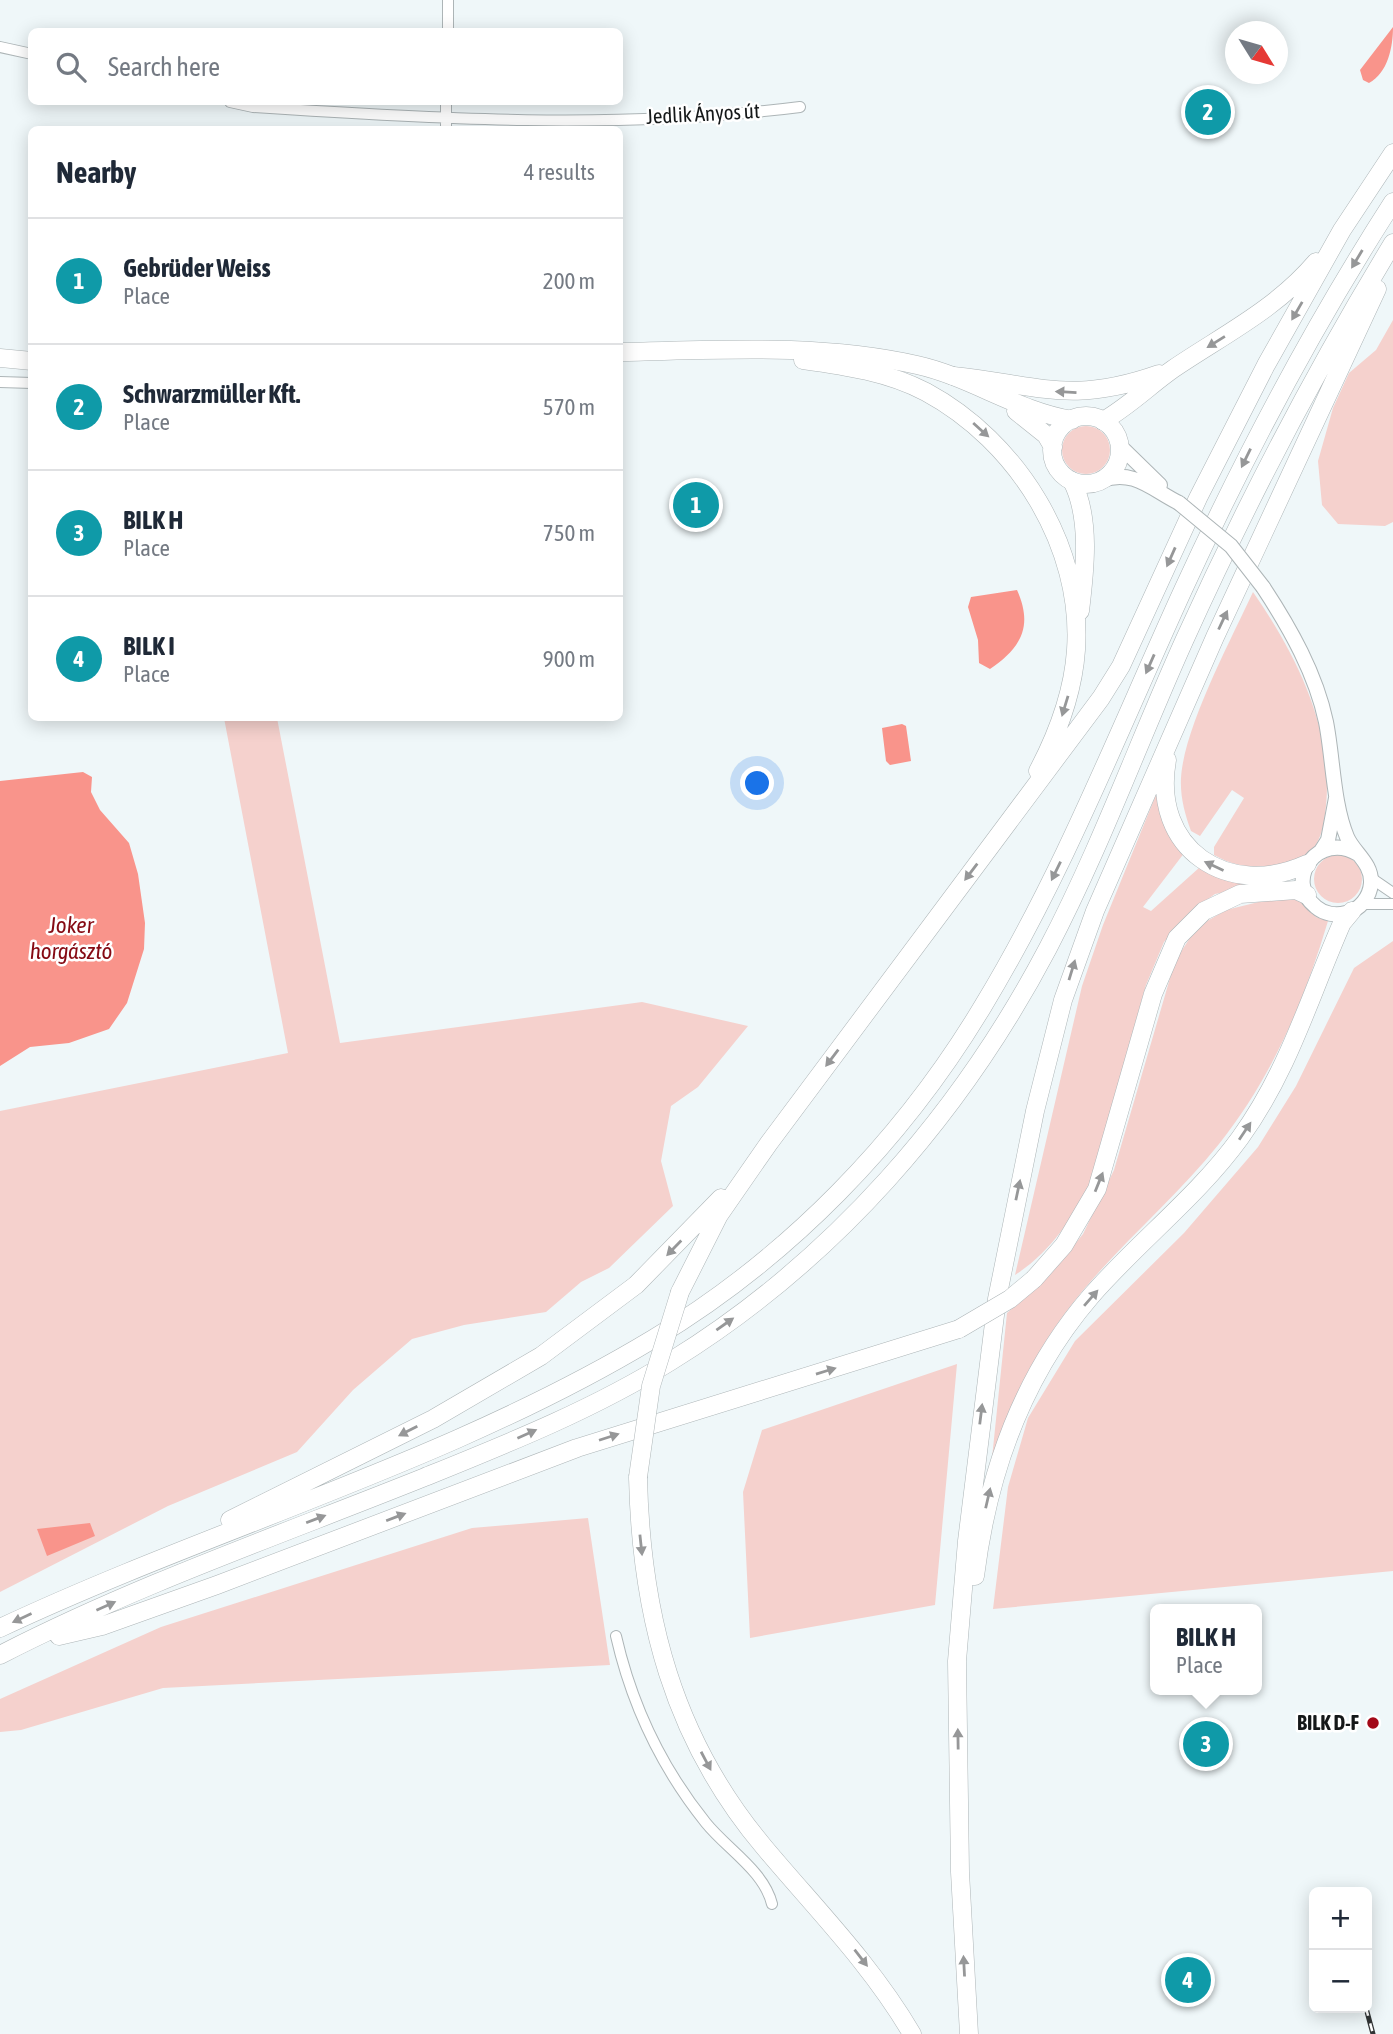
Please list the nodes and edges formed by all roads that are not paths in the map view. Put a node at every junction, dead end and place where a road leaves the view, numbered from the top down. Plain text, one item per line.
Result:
1 (448, 0) edge
2 (447, 28) edge
3 (0, 47) edge
4 (28, 53) edge
5 (246, 105) edge
6 (446, 105) edge
7 (800, 107) dead end
8 (446, 124) edge
9 (1393, 153) edge
10 (1393, 202) edge
11 (1342, 230) junction
12 (1392, 244) edge
13 (623, 352) edge
14 (0, 358) edge
15 (28, 360) edge
16 (803, 360) junction
17 (623, 363) edge
18 (1172, 370) junction
19 (953, 376) junction
20 (0, 382) edge
21 (28, 383) edge
22 (1072, 420) junction
23 (1103, 421) junction
24 (1120, 446) junction
25 (1053, 447) junction
26 (1102, 480) junction
27 (1072, 481) junction
28 (1179, 503) junction
29 (1076, 639) junction
30 (1175, 726) junction
31 (1337, 790) junction
32 (1013, 818) junction
33 (1321, 851) junction
34 (1358, 853) junction
35 (1307, 864) junction
36 (1371, 878) junction
37 (1393, 893) edge
38 (1307, 895) junction
39 (1393, 904) edge
40 (1357, 908) junction
41 (769, 1143) junction
42 (175, 1552) junction
43 (0, 1628) edge
44 (616, 1636) dead end
45 (22, 1644) junction
46 (0, 1655) edge
47 (957, 1661) junction
48 (772, 1904) dead end
49 (912, 2034) edge
50 (969, 2034) edge

1 - 2 street
3 - 4 street
5 - 8 street, Jedlik Ányos út
6 - 8 street
7 - 8 street, Jedlik Ányos út
9 - 11 main road
10 -> 42 main road
11 -> 18 main road
11 -> 32 main road
30 -> 12 main road
45 -> 12 main road
13 - 19 main road
14 - 15 main road
16 - 17 main road
16 - 25 main road
16 -> 29 main road
18 -> 19 main road
18 - 23 main road
19 - 22 main road
20 - 21 street
22 - 23 main road
22 - 25 main road
23 - 24 main road
24 - 26 main road
24 - 28 street
25 - 27 main road
26 - 27 main road
26 - 28 street
27 - 29 main road
28 - 31 street, bridge
29 -> 32 main road
35 -> 30 main road
47 -> 30 main road
31 - 33 street
31 - 34 street
32 -> 41 main road
33 - 34 street
33 - 35 street
34 - 36 street
35 - 38 street
36 - 37 street
36 - 40 street
38 - 40 street
45 -> 38 main road, bridge
39 - 40 street
47 -> 40 main road
41 -> 42 main road
41 -> 49 main road, bridge
42 -> 43 main road
44 - 48 street
45 - 46 main road
50 -> 47 main road

